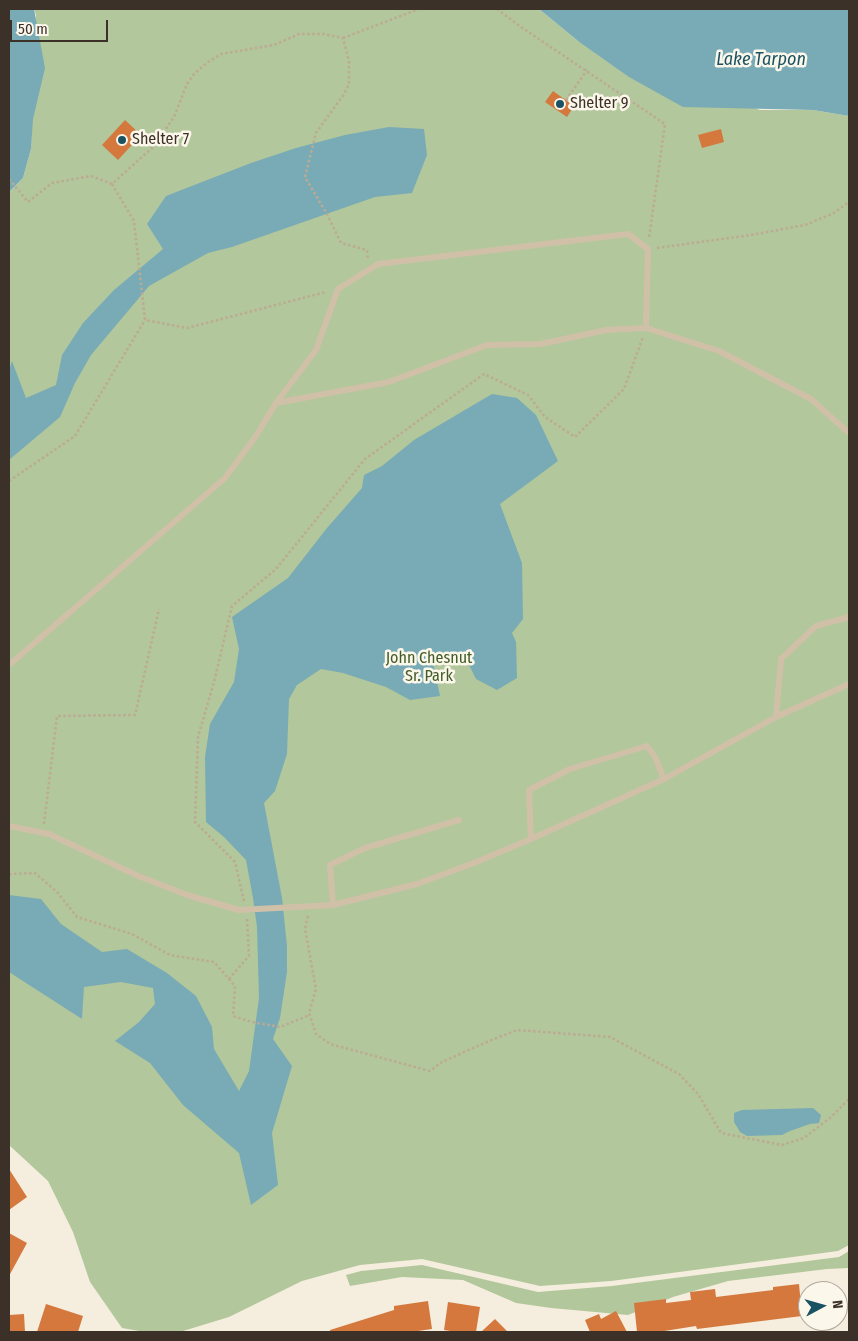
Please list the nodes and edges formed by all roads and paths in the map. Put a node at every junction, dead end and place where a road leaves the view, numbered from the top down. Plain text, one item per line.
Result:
1 (419, 9) edge
2 (497, 9) edge
3 (343, 38) junction
4 (587, 70) junction
5 (566, 100) dead end
6 (9, 180) edge
7 (112, 184) junction
8 (849, 202) edge
9 (648, 249) junction
10 (374, 266) junction
11 (338, 289) junction
12 (145, 320) junction
13 (646, 328) junction
14 (276, 403) junction
15 (849, 433) edge
16 (9, 481) edge
17 (158, 609) dead end
18 (849, 617) edge
19 (9, 665) edge
20 (849, 684) edge
21 (776, 717) junction
22 (664, 779) junction
23 (460, 820) dead end
24 (9, 826) edge
25 (43, 833) junction
26 (530, 839) junction
27 (9, 874) edge
28 (333, 905) junction
29 (318, 906) junction
30 (248, 909) junction
31 (229, 980) junction
32 (310, 1015) junction
33 (849, 1099) edge

1 - 3 path
2 - 4 path
3 - 7 path
3 - 10 path
4 - 5 path
4 - 9 path
6 - 7 path
7 - 12 path
8 - 9 path
9 - 10 lane
9 - 13 lane
10 - 11 lane
11 - 12 path
11 - 14 lane
12 - 16 path
13 - 14 lane
13 - 15 lane
13 - 30 path
14 - 19 lane
17 - 25 path
18 - 21 lane
20 - 21 lane
21 - 22 lane
22 - 26 lane
22 - 26 lane
23 - 28 lane
24 - 25 lane
25 - 30 lane
26 - 28 lane
27 - 31 path
28 - 29 lane
29 - 30 lane
29 - 32 path
30 - 31 path
31 - 32 path
32 - 33 path

